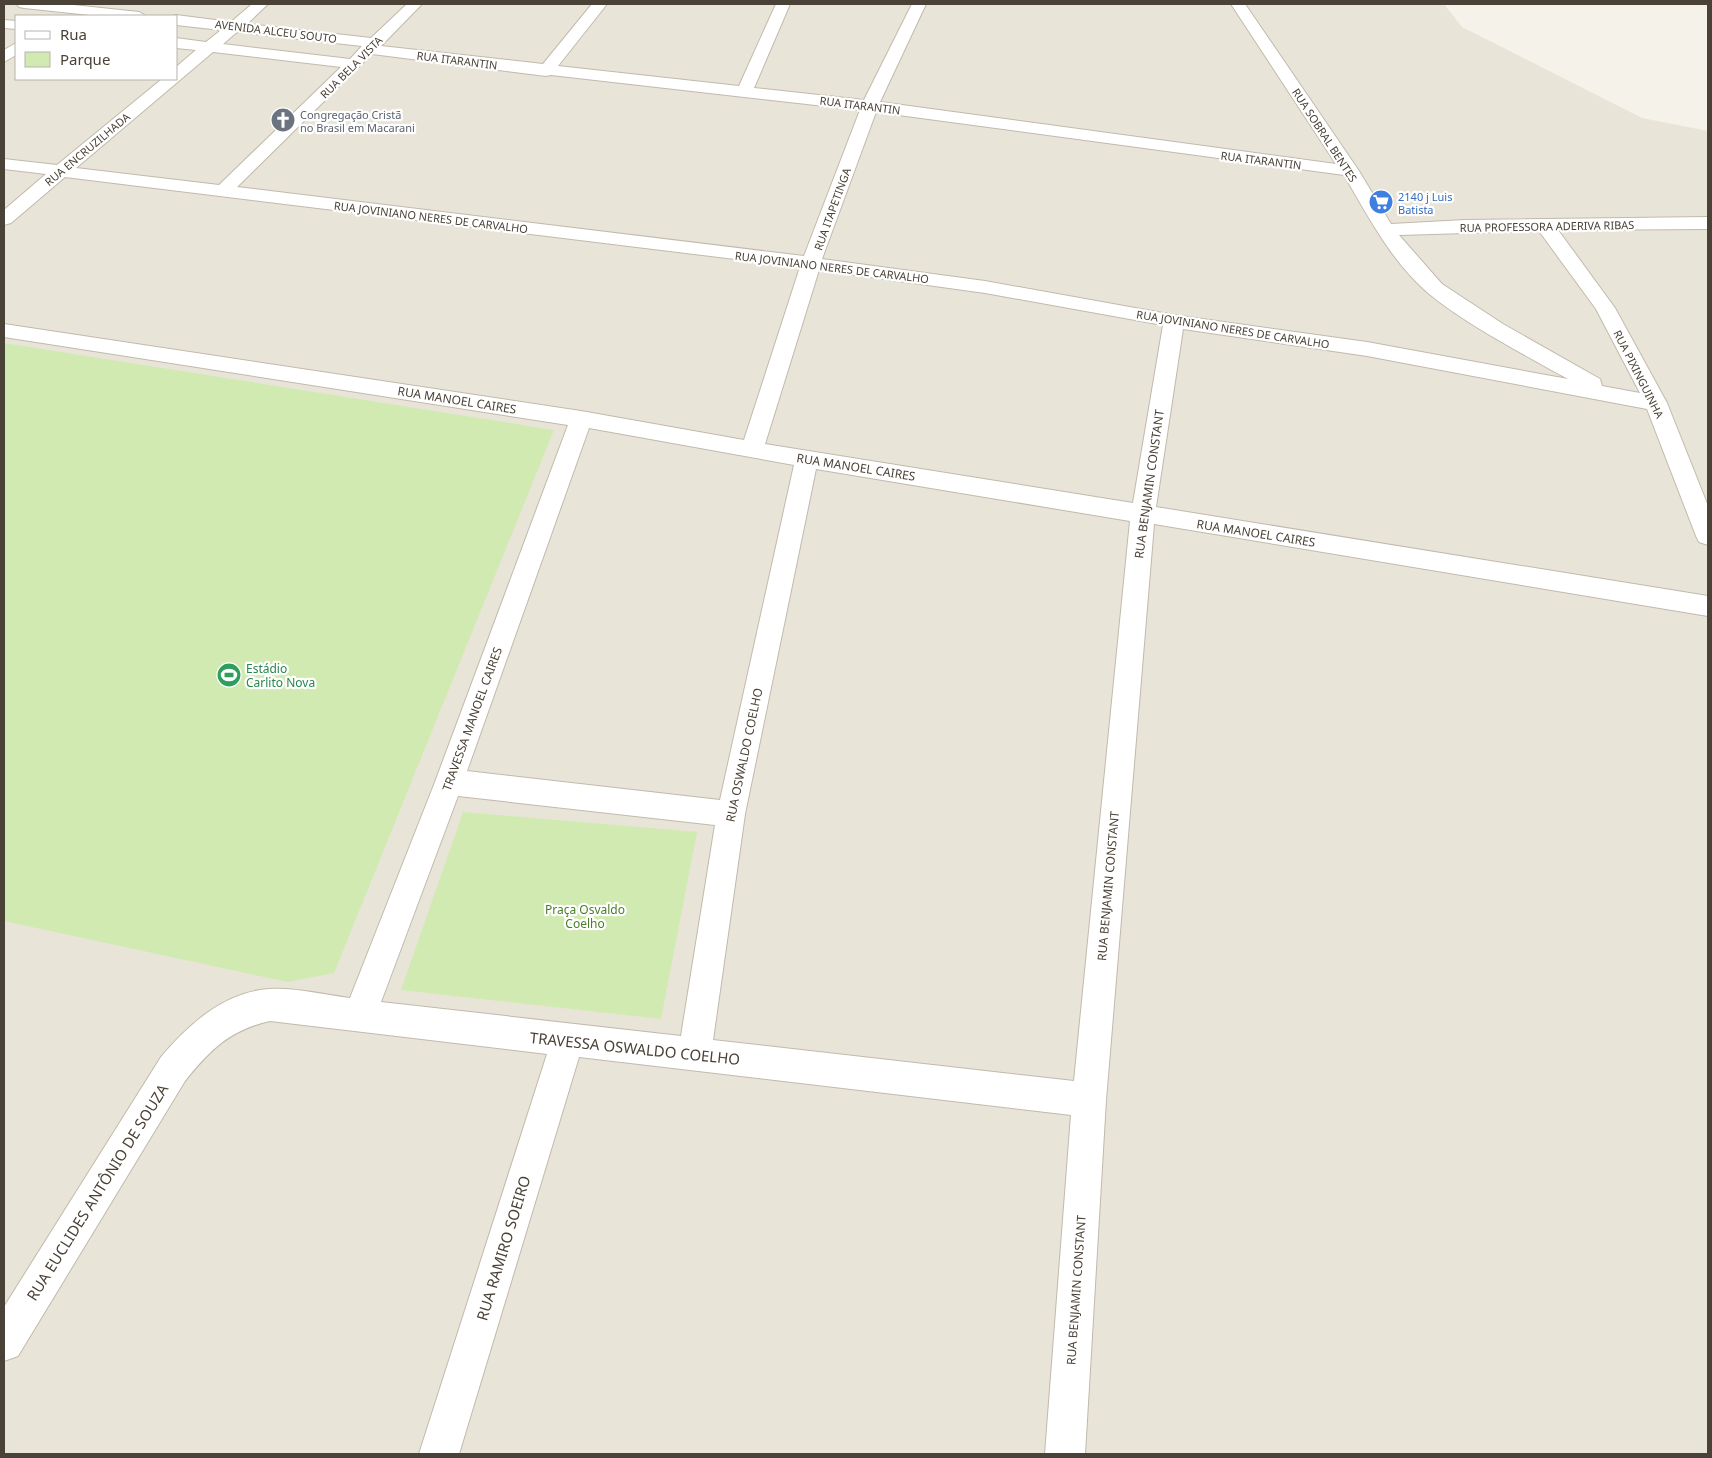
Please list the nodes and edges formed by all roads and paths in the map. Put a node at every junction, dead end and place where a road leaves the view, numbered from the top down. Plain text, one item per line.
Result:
1 (24, 4) edge
2 (261, 4) edge
3 (414, 4) edge
4 (600, 4) edge
5 (784, 4) edge
6 (919, 4) edge
7 (1238, 4) edge
8 (69, 10) edge
9 (128, 15) edge
10 (178, 20) edge
11 (234, 26) junction
12 (178, 43) edge
13 (372, 46) junction
14 (209, 47) junction
15 (15, 49) edge
16 (4, 57) edge
17 (354, 64) junction
18 (546, 71) junction
19 (178, 73) edge
20 (170, 80) edge
21 (745, 91) junction
22 (870, 106) junction
23 (4, 164) edge
24 (60, 171) junction
25 (1350, 171) junction
26 (223, 191) junction
27 (4, 219) edge
28 (1708, 223) edge
29 (1545, 226) junction
30 (1385, 230) junction
31 (812, 264) junction
32 (1174, 321) junction
33 (4, 330) edge
34 (1613, 396) junction
35 (1656, 402) junction
36 (581, 419) junction
37 (752, 450) junction
38 (807, 459) junction
39 (1143, 514) junction
40 (1708, 536) edge
41 (1708, 606) edge
42 (449, 782) junction
43 (731, 814) junction
44 (359, 1017) junction
45 (567, 1041) junction
46 (193, 1045) joint
47 (694, 1053) junction
48 (1089, 1100) junction
49 (4, 1342) edge
50 (439, 1454) edge
51 (1065, 1454) edge

1 - 8 street
2 - 11 street
3 - 13 street, RUA BELA VISTA
4 - 18 street
5 - 21 street
6 - 22 street, RUA ITAPETINGA
7 - 25 street, RUA SOBRAL BENTES
8 - 9 street
10 - 11 street, AVENIDA ALCEU SOUTO
11 - 13 street, AVENIDA ALCEU SOUTO
11 - 14 street
12 - 14 street, AVENIDA ALCEU SOUTO
13 - 17 street, RUA BELA VISTA
13 - 18 street, RUA ITARANTIN
14 - 17 street, AVENIDA ALCEU SOUTO
14 - 19 street
15 - 16 street
17 - 26 street, RUA BELA VISTA
18 - 21 street, RUA ITARANTIN
20 - 24 street, RUA ENCRUZILHADA
21 - 22 street, RUA ITARANTIN
22 - 25 street, RUA ITARANTIN
22 - 31 street, RUA ITAPETINGA
23 - 24 street, RUA JOVINIANO NERES DE CARVALHO
24 - 26 street, RUA JOVINIANO NERES DE CARVALHO
24 - 27 street, RUA ENCRUZILHADA
25 - 30 street, RUA SOBRAL BENTES
26 - 31 street, RUA JOVINIANO NERES DE CARVALHO
28 - 29 street, RUA PROFESSORA ADERIVA RIBAS
29 - 30 street, RUA PROFESSORA ADERIVA RIBAS
29 - 35 street, RUA PIXINGUINHA
30 - 34 street, RUA SOBRAL BENTES
31 - 32 street, RUA JOVINIANO NERES DE CARVALHO
31 - 37 street, RUA ITAPETINGA
32 - 34 street, RUA JOVINIANO NERES DE CARVALHO
32 - 39 street, RUA BENJAMIN CONSTANT
33 - 36 street, RUA MANOEL CAIRES
34 - 35 street, RUA JOVINIANO NERES DE CARVALHO
35 - 40 street, RUA PIXINGUINHA
36 - 37 street, RUA MANOEL CAIRES
36 - 42 street, TRAVESSA MANOEL CAIRES
37 - 38 street, RUA MANOEL CAIRES
38 - 39 street, RUA MANOEL CAIRES
38 - 43 street, RUA OSWALDO COELHO
39 - 41 street, RUA MANOEL CAIRES
39 - 48 street, RUA BENJAMIN CONSTANT
42 - 43 street
42 - 44 street, TRAVESSA MANOEL CAIRES
43 - 47 street, RUA OSWALDO COELHO
44 - 45 street, TRAVESSA OSWALDO COELHO
44 - 46 street, TRAVESSA OSWALDO COELHO
45 - 47 street, TRAVESSA OSWALDO COELHO
45 - 50 street, RUA RAMIRO SOEIRO
46 - 49 street, RUA EUCLIDES ANTÔNIO DE SOUZA
47 - 48 street, TRAVESSA OSWALDO COELHO
48 - 51 street, RUA BENJAMIN CONSTANT

